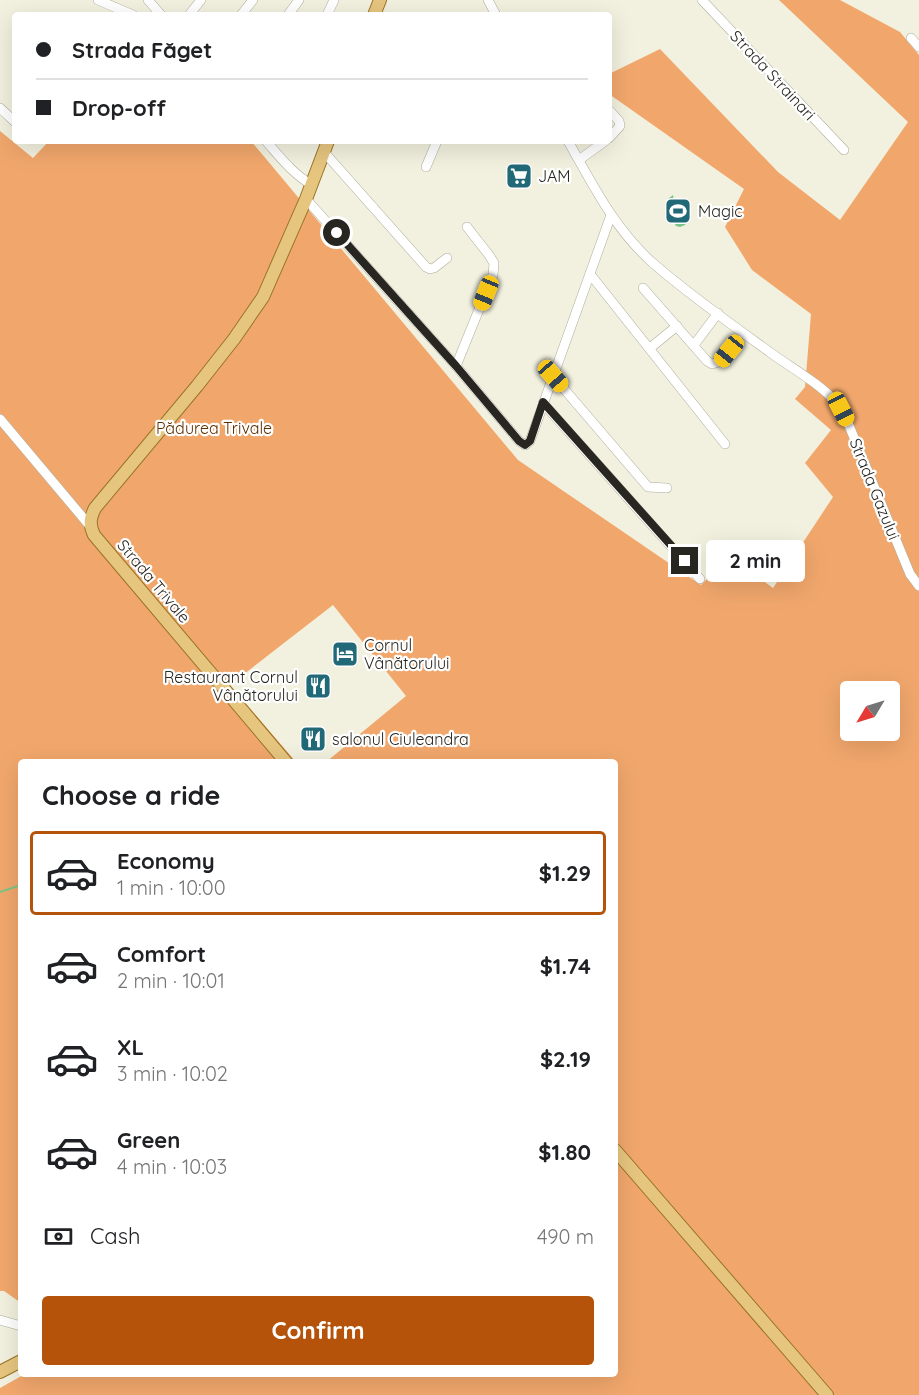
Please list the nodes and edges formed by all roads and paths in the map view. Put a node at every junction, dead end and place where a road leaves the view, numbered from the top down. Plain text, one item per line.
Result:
1 (98, 0) edge
2 (148, 0) edge
3 (201, 0) edge
4 (254, 0) edge
5 (702, 0) edge
6 (118, 12) edge
7 (158, 12) edge
8 (191, 12) edge
9 (244, 12) edge
10 (911, 38) dead end
11 (919, 46) edge
12 (0, 108) edge
13 (612, 113) edge
14 (12, 119) edge
15 (612, 135) edge
16 (268, 144) edge
17 (278, 144) edge
18 (435, 144) edge
19 (570, 144) edge
20 (601, 144) edge
21 (326, 147) edge
22 (844, 150) dead end
23 (275, 152) junction
24 (579, 160) junction
25 (426, 167) dead end
26 (312, 185) junction
27 (306, 199) junction
28 (611, 215) junction
29 (467, 227) dead end
30 (447, 258) dead end
31 (590, 274) junction
32 (643, 288) dead end
33 (718, 313) junction
34 (677, 326) junction
35 (738, 340) dead end
36 (694, 345) junction
37 (650, 348) junction
38 (456, 366) junction
39 (553, 376) junction
40 (543, 402) junction
41 (0, 419) edge
42 (725, 444) dead end
43 (667, 488) dead end
44 (90, 526) junction
45 (700, 579) dead end
46 (919, 586) edge
47 (283, 759) edge
48 (618, 1153) edge
49 (0, 1320) edge
50 (18, 1325) edge
51 (18, 1363) edge
52 (0, 1372) edge
53 (827, 1395) edge

1 - 6 street
2 - 7 street
3 - 8 street
4 - 9 street
5 - 22 street, Strada Strainari
10 - 11 street
12 - 14 street
13 - 15 street
16 - 23 street
17 - 23 street
18 - 25 street
19 - 24 street, Strada Gazului
20 - 24 street
21 - 26 main road
21 - 30 street
23 - 26 street
24 - 28 street, Strada Gazului
26 - 27 main road
27 - 38 street
27 - 44 main road
28 - 31 street
28 - 33 street, Strada Gazului
29 - 38 street
31 - 37 street
31 - 39 street
32 - 34 street
33 - 36 street
33 - 46 street, Strada Gazului
34 - 36 street
34 - 37 street
35 - 36 street
37 - 42 street
38 - 40 street
39 - 40 street
39 - 43 street
40 - 45 street
41 - 44 street, Strada Trivale
44 - 47 main road, Strada Trivale
48 - 53 main road
49 - 50 street
51 - 52 main road

